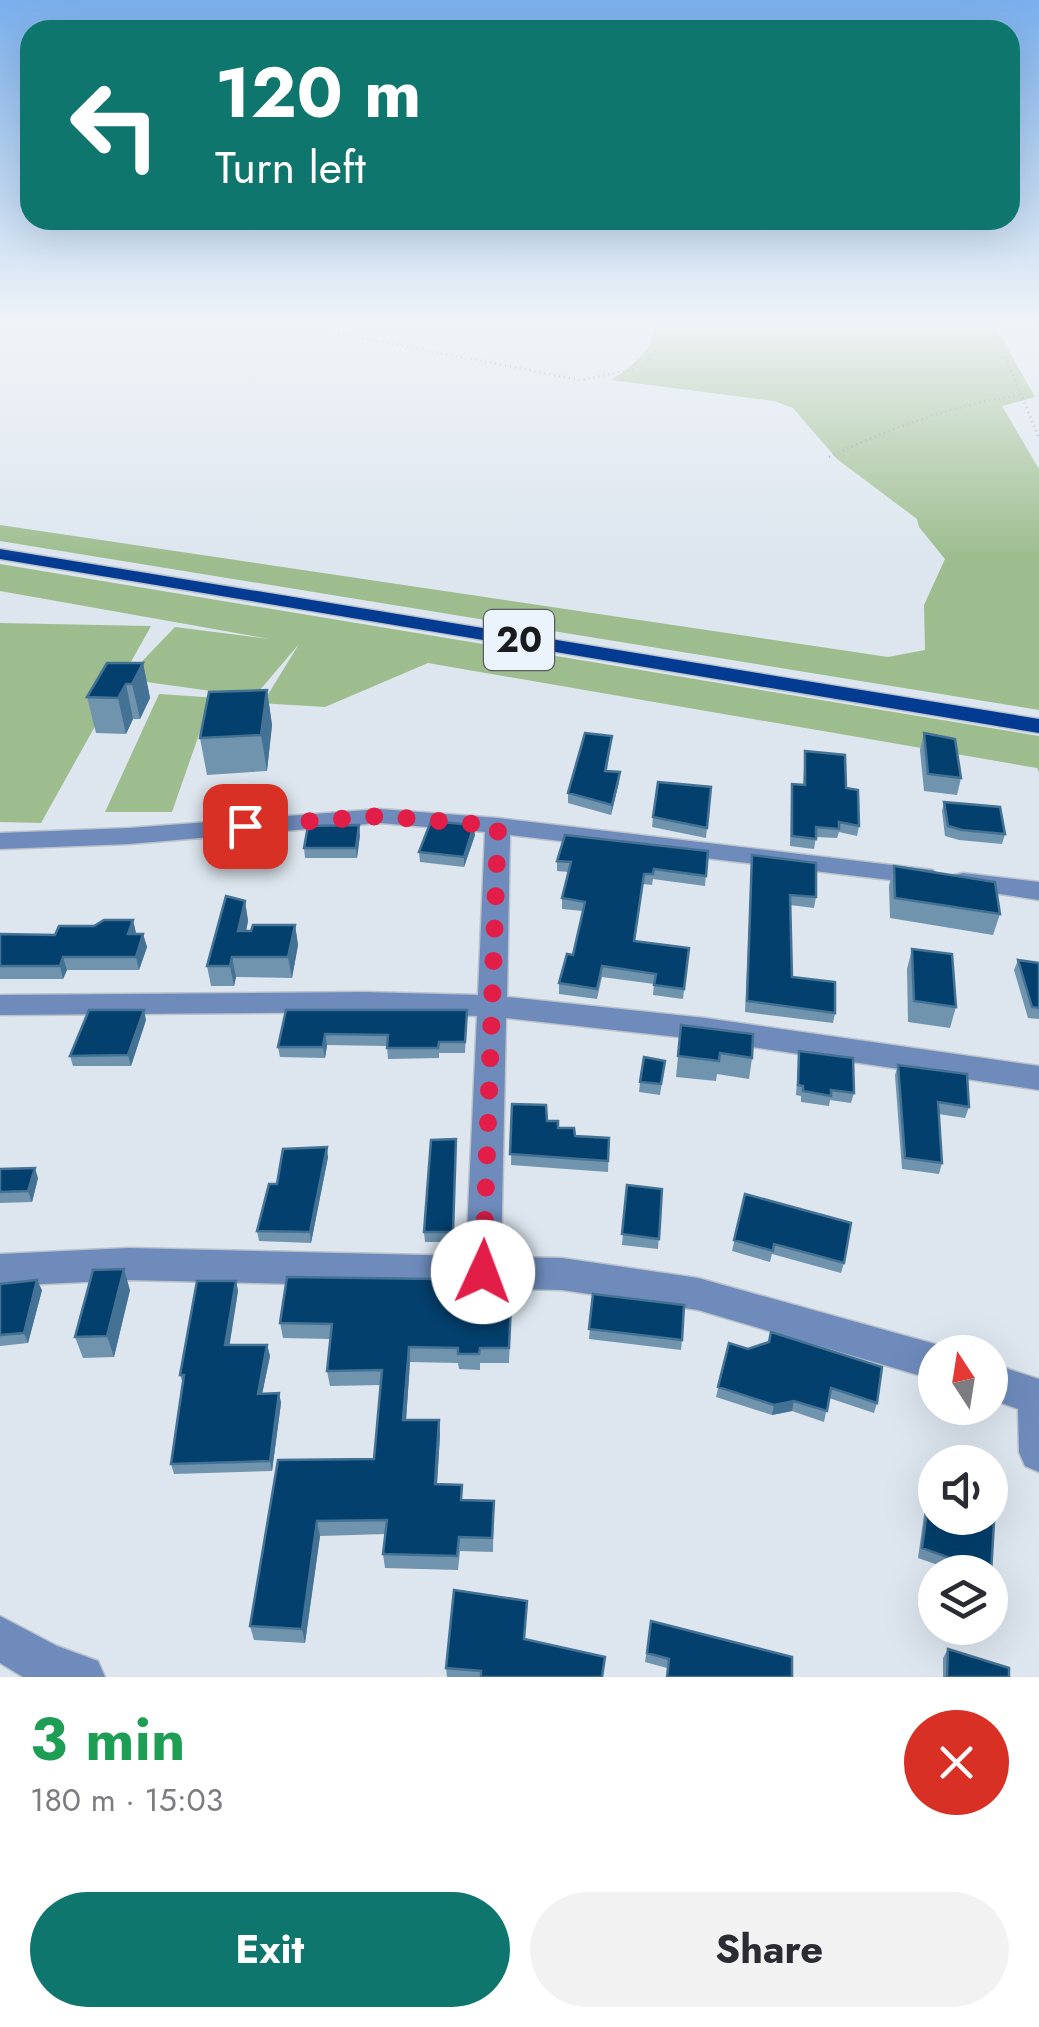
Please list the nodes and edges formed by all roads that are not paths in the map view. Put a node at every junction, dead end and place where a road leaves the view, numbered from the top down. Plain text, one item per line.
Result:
1 (0, 554) edge
2 (1039, 726) edge
3 (498, 826) junction
4 (0, 841) edge
5 (1039, 891) edge
6 (0, 1006) edge
7 (491, 1006) junction
8 (1039, 1078) edge
9 (0, 1270) edge
10 (483, 1272) junction
11 (918, 1357) edge
12 (1008, 1388) edge
13 (1039, 1452) edge
14 (0, 1638) edge
15 (82, 1677) edge

1 - 2 main road, 20
3 - 4 street
3 - 5 street
3 - 7 street
6 - 7 street
7 - 8 street
7 - 10 street
9 - 10 street
10 - 11 street
12 - 13 street
14 - 15 street

